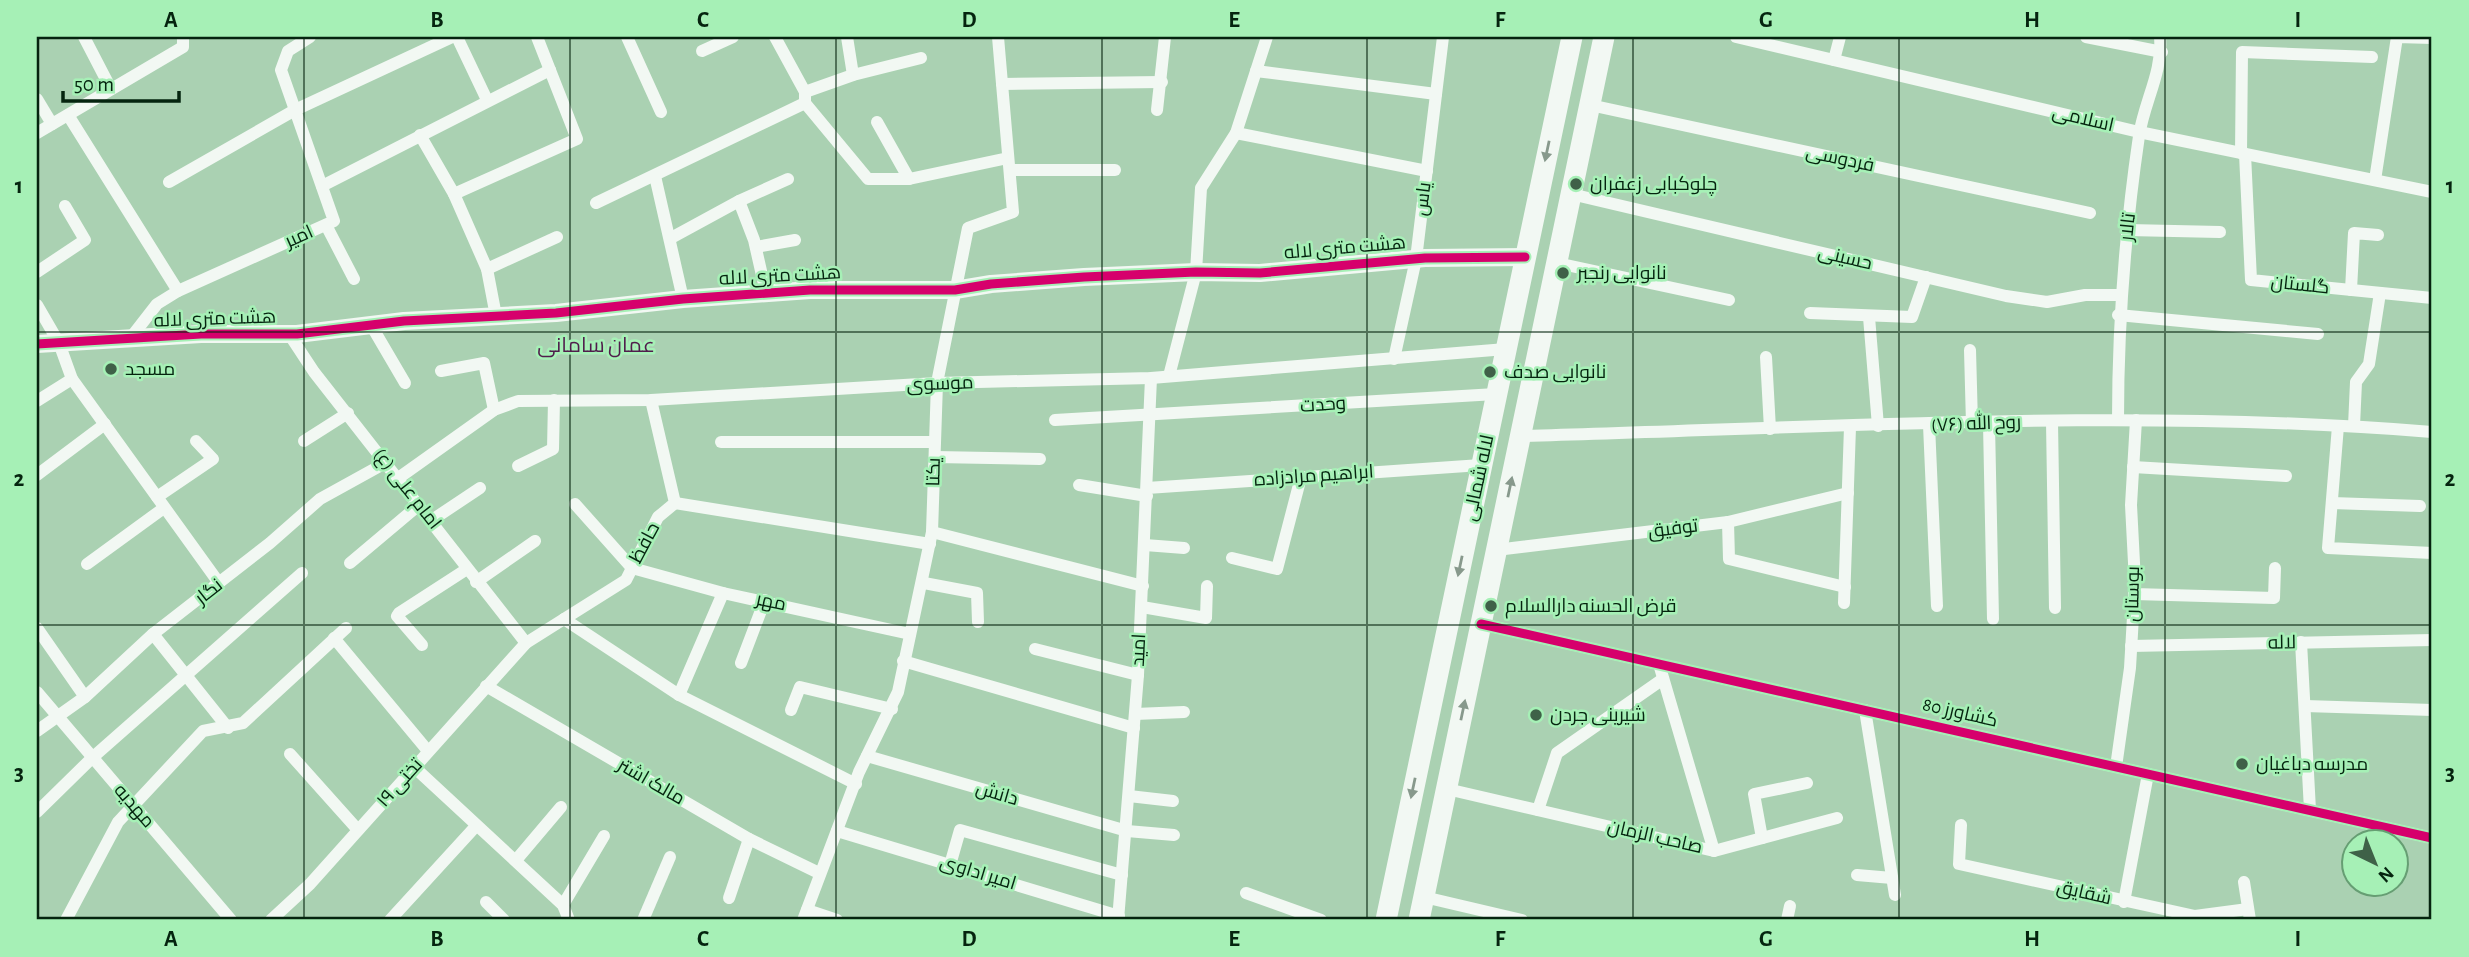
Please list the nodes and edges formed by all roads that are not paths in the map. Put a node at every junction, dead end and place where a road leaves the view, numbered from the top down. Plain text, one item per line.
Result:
1 (84, 37) edge
2 (183, 37) edge
3 (310, 37) edge
4 (455, 37) edge
5 (537, 37) edge
6 (627, 37) edge
7 (733, 37) edge
8 (775, 37) edge
9 (847, 37) edge
10 (998, 37) edge
11 (1165, 37) edge
12 (1267, 37) edge
13 (1443, 37) edge
14 (1604, 37) edge
15 (1736, 37) edge
16 (1840, 37) edge
17 (2086, 37) edge
18 (2160, 37) edge
19 (2432, 38) edge
20 (1571, 39) edge
21 (702, 51) dead end
22 (2162, 52) junction
23 (2371, 57) dead end
24 (921, 58) dead end
25 (1834, 60) junction
26 (1598, 67) junction
27 (550, 70) junction
28 (1256, 71) junction
29 (853, 75) junction
30 (1162, 82) junction
31 (1002, 84) junction
32 (111, 89) junction
33 (1436, 94) junction
34 (805, 97) junction
35 (37, 99) edge
36 (488, 100) junction
37 (1590, 105) junction
38 (295, 110) junction
39 (1157, 110) dead end
40 (661, 112) dead end
41 (68, 115) junction
42 (877, 122) dead end
43 (52, 124) junction
44 (1553, 124) junction
45 (2139, 132) junction
46 (37, 133) edge
47 (1236, 133) junction
48 (420, 135) junction
49 (1581, 148) junction
50 (2243, 153) junction
51 (1009, 164) junction
52 (1115, 170) dead end
53 (1427, 171) junction
54 (654, 176) junction
55 (788, 179) dead end
56 (909, 179) junction
57 (2375, 180) junction
58 (169, 182) dead end
59 (322, 186) junction
60 (2432, 192) edge
61 (454, 194) junction
62 (1571, 194) junction
63 (739, 201) junction
64 (596, 203) dead end
65 (65, 206) dead end
66 (2090, 213) dead end
67 (326, 225) junction
68 (2128, 230) junction
69 (2220, 232) dead end
70 (2378, 235) dead end
71 (557, 237) dead end
72 (671, 238) junction
73 (795, 240) dead end
74 (756, 247) junction
75 (1525, 257) junction
76 (1416, 259) junction
77 (1557, 263) junction
78 (487, 269) junction
79 (37, 272) edge
80 (1196, 272) junction
81 (1926, 277) junction
82 (354, 279) dead end
83 (955, 290) junction
84 (2351, 290) junction
85 (178, 291) junction
86 (766, 293) junction
87 (2380, 293) junction
88 (2120, 295) junction
89 (2432, 298) edge
90 (683, 299) junction
91 (1729, 300) dead end
92 (37, 305) edge
93 (1810, 313) dead end
94 (2118, 315) junction
95 (496, 316) junction
96 (1870, 317) junction
97 (371, 325) junction
98 (289, 334) junction
99 (2318, 334) dead end
100 (129, 340) junction
101 (59, 343) junction
102 (37, 344) edge
103 (1506, 349) junction
104 (1970, 350) dead end
105 (1766, 357) dead end
106 (1394, 359) junction
107 (441, 370) dead end
108 (1169, 376) junction
109 (1151, 378) junction
110 (72, 379) junction
111 (405, 383) dead end
112 (937, 383) junction
113 (1496, 394) junction
114 (554, 400) junction
115 (651, 400) junction
116 (37, 401) edge
117 (494, 410) junction
118 (348, 413) junction
119 (1149, 416) junction
120 (1055, 420) dead end
121 (2118, 420) junction
122 (2136, 421) junction
123 (2052, 422) junction
124 (104, 424) junction
125 (1972, 424) junction
126 (1989, 424) junction
127 (1929, 425) junction
128 (1878, 426) junction
129 (2338, 426) junction
130 (2354, 426) junction
131 (1850, 427) junction
132 (1770, 429) junction
133 (2432, 432) edge
134 (1520, 436) junction
135 (196, 441) dead end
136 (304, 441) dead end
137 (721, 442) dead end
138 (934, 442) junction
139 (935, 457) junction
140 (1040, 460) dead end
141 (387, 462) junction
142 (1481, 465) junction
143 (518, 466) dead end
144 (2133, 467) junction
145 (37, 475) edge
146 (2286, 476) dead end
147 (1301, 477) junction
148 (397, 479) junction
149 (1079, 485) dead end
150 (480, 488) dead end
151 (1147, 492) junction
152 (1848, 493) junction
153 (161, 503) junction
154 (575, 503) dead end
155 (675, 503) junction
156 (2332, 503) junction
157 (419, 505) junction
158 (2420, 506) dead end
159 (432, 520) junction
160 (1728, 522) junction
161 (931, 538) junction
162 (536, 541) dead end
163 (1145, 545) junction
164 (1184, 548) dead end
165 (1496, 550) junction
166 (2432, 553) edge
167 (1232, 558) dead end
168 (349, 563) dead end
169 (87, 564) dead end
170 (632, 568) junction
171 (467, 569) junction
172 (2275, 569) dead end
173 (302, 573) dead end
174 (476, 582) junction
175 (219, 583) junction
176 (924, 583) junction
177 (1143, 586) junction
178 (1207, 586) dead end
179 (1845, 587) junction
180 (723, 593) junction
181 (2134, 594) junction
182 (765, 600) junction
183 (1844, 603) dead end
184 (1937, 606) dead end
185 (1142, 607) junction
186 (2055, 608) dead end
187 (564, 619) junction
188 (1993, 619) dead end
189 (978, 622) dead end
190 (1481, 624) junction
191 (37, 628) edge
192 (346, 628) dead end
193 (153, 634) junction
194 (910, 634) junction
195 (334, 638) junction
196 (2432, 640) edge
197 (2301, 642) junction
198 (526, 643) junction
199 (422, 645) dead end
200 (2131, 646) junction
201 (1035, 649) dead end
202 (903, 661) junction
203 (741, 663) dead end
204 (1659, 664) junction
205 (186, 675) junction
206 (1138, 675) junction
207 (1663, 679) junction
208 (486, 686) junction
209 (37, 692) edge
210 (680, 695) junction
211 (85, 697) junction
212 (2305, 706) junction
213 (892, 709) junction
214 (791, 710) dead end
215 (1865, 710) junction
216 (2432, 710) edge
217 (1184, 712) dead end
218 (1135, 714) junction
219 (57, 717) junction
220 (228, 728) junction
221 (1134, 728) junction
222 (37, 731) edge
223 (428, 751) junction
224 (290, 754) dead end
225 (867, 756) junction
226 (92, 758) junction
227 (2116, 766) junction
228 (414, 767) junction
229 (2148, 774) junction
230 (1807, 783) dead end
231 (856, 784) junction
232 (1447, 789) junction
233 (1129, 796) junction
234 (1173, 801) dead end
235 (135, 805) junction
236 (561, 807) dead end
237 (1538, 810) junction
238 (2310, 810) junction
239 (37, 812) edge
240 (1837, 818) dead end
241 (1961, 825) dead end
242 (476, 826) junction
243 (358, 830) junction
244 (837, 831) junction
245 (1126, 831) junction
246 (1174, 835) dead end
247 (604, 836) dead end
248 (1762, 838) junction
249 (2432, 838) edge
250 (749, 839) junction
251 (1714, 851) junction
252 (670, 857) dead end
253 (517, 859) junction
254 (950, 865) junction
255 (819, 873) junction
256 (1122, 875) junction
257 (1857, 875) dead end
258 (1892, 878) junction
259 (2244, 883) dead end
260 (1246, 893) dead end
261 (1895, 895) dead end
262 (1424, 897) junction
263 (729, 898) dead end
264 (486, 902) dead end
265 (2124, 902) junction
266 (563, 905) junction
267 (1790, 906) dead end
268 (805, 915) edge
269 (2249, 915) edge
270 (1119, 918) edge
271 (2195, 918) edge
272 (66, 920) edge
273 (231, 920) edge
274 (271, 920) edge
275 (390, 920) edge
276 (504, 920) edge
277 (569, 920) edge
278 (643, 920) edge
279 (837, 920) edge
280 (1321, 920) edge
281 (1386, 920) edge
282 (1419, 920) edge
283 (1522, 920) edge
284 (1787, 920) edge

1 - 32 street
2 - 32 street
3 - 38 street, امیر
4 - 36 street
4 - 38 street
5 - 27 street
6 - 40 street
7 - 21 street
8 - 34 street
9 - 29 street
10 - 31 street, یکتا
11 - 30 street
12 - 28 street
13 - 33 street, یاس
14 - 26 main road, لاله شمالی
15 - 25 street, اسلامی
16 - 25 street
17 - 22 street
18 - 22 street, تالار
19 - 57 street
20 - 26 main road
20 - 44 main road, لاله شمالی
22 - 45 street, تالار
23 - 50 street
24 - 29 street
25 - 45 street, اسلامی
26 - 37 main road, لاله شمالی
27 - 36 street
27 - 61 street
28 - 33 street
28 - 47 street
29 - 34 street
30 - 31 street
30 - 39 street
31 - 51 street, یکتا
32 - 41 street
33 - 53 street, یاس
34 - 54 street
34 - 56 street
35 - 43 street
36 - 48 street
37 - 49 main road, لاله شمالی
37 - 66 street, فردوسی
38 - 58 street
38 - 59 street, امیر
41 - 43 street
41 - 85 street
42 - 56 street
43 - 46 street
44 - 49 main road
44 -> 75 main road, لاله شمالی
45 - 50 street, اسلامی
45 - 68 street, تالار
47 - 53 street
47 - 80 street
48 - 59 street
48 - 61 street
49 - 62 main road, لاله شمالی
50 - 57 street, اسلامی
50 - 84 street, گلستان
51 - 52 street
51 - 56 street
51 - 83 street, یکتا
53 - 76 street, یاس
54 - 64 street
54 - 72 street
55 - 63 street
57 - 60 street, اسلامی
59 - 67 street, امیر
61 - 78 street
62 - 77 main road, لاله شمالی
62 - 81 street, حسینی
63 - 72 street
63 - 74 street
65 - 79 street
67 - 82 street
67 - 85 street, امیر
68 - 69 street
68 - 88 street, تالار
70 - 84 street
71 - 78 street
72 - 90 street
73 - 74 street
74 - 86 street
75 - 76 street, هشت متری لاله
75 - 103 main road, لاله شمالی
76 - 80 street, هشت متری لاله
76 - 106 street, یاس
77 - 91 street
77 - 134 main road, لاله شمالی
78 - 95 street
80 - 83 street, هشت متری لاله
80 - 108 street
81 - 88 street, حسینی
81 - 96 street
83 - 86 street, هشت متری لاله
83 - 112 street, یکتا
84 - 87 street, گلستان
85 - 100 street, امیر
86 - 90 street, هشت متری لاله
87 - 89 street, گلستان
87 - 130 street
88 - 94 street, تالار
90 - 95 street, هشت متری لاله
92 - 101 street
93 - 96 street
94 - 99 street
94 - 121 street, تالار
95 - 97 street, هشت متری لاله
96 - 128 street
97 - 98 street, هشت متری لاله
97 - 111 street
98 - 100 street, هشت متری لاله
98 - 118 street, امام علی (ع)
100 - 101 street, هشت متری لاله
101 - 102 street, هشت متری لاله
101 - 110 street
103 - 106 street, موسوی
103 - 113 main road, لاله شمالی
104 - 125 street
105 - 132 street
106 - 108 street, موسوی
107 - 117 street
108 - 109 street, موسوی
109 - 112 street, موسوی
109 - 119 street, امید
110 - 116 street
110 - 124 street
112 - 115 street, موسوی
112 - 138 street, یکتا
113 - 119 street, وحدت
113 - 142 main road, لاله شمالی
114 - 115 street, موسوی
114 - 117 street, موسوی
114 - 143 street
115 - 155 street, حافظ
117 - 148 street, موسوی
118 - 136 street
118 - 141 street, امام علی (ع)
119 - 120 street, وحدت
119 - 151 street, امید
121 - 122 street, روح الله (۷۶)
121 - 123 street, روح الله (۷۶)
122 - 129 street, روح الله (۷۶)
122 - 144 street, بوستان
123 - 126 street, روح الله (۷۶)
123 - 186 street
124 - 145 street
124 - 153 street
125 - 126 street, روح الله (۷۶)
125 - 127 street, روح الله (۷۶)
126 - 188 street
127 - 128 street, روح الله (۷۶)
127 - 184 street
128 - 131 street, روح الله (۷۶)
129 - 130 street, روح الله (۷۶)
129 - 156 street
130 - 133 street, روح الله (۷۶)
131 - 132 street, روح الله (۷۶)
131 - 152 street
132 - 134 street, روح الله (۷۶)
165 -> 134 main road, لاله شمالی
135 - 153 street
137 - 138 street
138 - 139 street, یکتا
139 - 140 street
139 - 161 street, یکتا
141 - 148 street, امام علی (ع)
141 - 175 street, نگار
142 - 147 street, ابراهیم مرادزاده
142 -> 281 main road, لاله شمالی
144 - 146 street
144 - 181 street, بوستان
147 - 151 street, ابراهیم مرادزاده
147 - 167 street
148 - 157 street, امام علی (ع)
149 - 151 street, ابراهیم مرادزاده
150 - 159 street
151 - 163 street, امید
152 - 160 street, توفیق
152 - 179 street
153 - 169 street
153 - 175 street
154 - 170 street
155 - 161 street
155 - 170 street, حافظ
156 - 158 street
156 - 166 street
157 - 159 street, امام علی (ع)
157 - 168 street
159 - 171 street, امام علی (ع)
160 - 165 street, توفیق
160 - 179 street
161 - 176 street, یکتا
161 - 177 street
162 - 174 street
163 - 164 street
163 - 177 street, امید
165 - 190 main road, لاله شمالی
170 - 180 street, مهر
170 - 187 street, حافظ
171 - 174 street, امام علی (ع)
171 - 199 street
172 - 181 street
173 - 205 street
174 - 198 street, امام علی (ع)
175 - 193 street, نگار
176 - 189 street
176 - 194 street, یکتا
177 - 185 street, امید
178 - 185 street
179 - 183 street
180 - 182 street, مهر
180 - 210 street
181 - 200 street, بوستان
182 - 194 street, مهر
182 - 203 street
185 - 206 street, امید
187 - 198 street, حافظ
187 - 210 street
190 - 204 street, کشاورز 80
232 -> 190 main road, لاله شمالی
191 - 211 street
192 - 195 street
193 - 205 street
193 - 211 street, نگار
194 - 202 street, یکتا
195 - 220 street
195 - 223 street
196 - 197 street, لاله
197 - 200 street, لاله
197 - 212 street
198 - 208 street, تختی ۱۹
200 - 227 street, بوستان
201 - 206 street
202 - 213 street, یکتا
202 - 221 street
204 - 207 street, صاحب الزمان
204 - 215 street, کشاورز 80
205 - 220 street
205 - 226 street
206 - 218 street, امید
207 - 237 street
207 - 251 street, صاحب الزمان
208 - 223 street, تختی ۱۹
208 - 250 street, مالک اشتر
209 - 219 street, مهدیه
210 - 231 street
211 - 219 street, نگار
212 - 216 street
212 - 238 street
213 - 214 street
213 - 225 street, یکتا
215 - 227 street, کشاورز 80
215 - 258 street
217 - 218 street
218 - 221 street, امید
219 - 222 street, نگار
219 - 226 street, مهدیه
220 - 235 street
221 - 233 street, امید
223 - 228 street, تختی ۱۹
224 - 243 street
225 - 231 street, یکتا
225 - 245 street, دانش
226 - 235 street, مهدیه
226 - 239 street
227 - 229 street, کشاورز 80
228 - 242 street
228 - 243 street, تختی ۱۹
229 - 238 street, کشاورز 80
229 - 265 street
230 - 248 street
231 - 244 street, یکتا
232 - 237 street, صاحب الزمان
232 - 262 main road, لاله شمالی
233 - 234 street
233 - 245 street, امید
235 - 272 street
235 - 273 street, مهدیه
236 - 253 street
237 - 251 street, صاحب الزمان
238 - 249 street, کشاورز 80
240 - 248 street
241 - 265 street, شقایق
242 - 253 street
242 - 275 street
243 - 274 street, تختی ۱۹
244 - 254 street, امیر اداوی
244 - 255 street, یکتا
245 - 246 street, دانش
245 - 256 street, امید
247 - 266 street
248 - 251 street
250 - 255 street, مالک اشتر
250 - 263 street
252 - 278 street
253 - 266 street
254 - 256 street
254 - 270 street, امیر اداوی
255 - 268 street, یکتا
256 - 270 street, امید
257 - 258 street
258 - 261 street
259 - 269 street
260 - 280 street
262 - 282 main road, لاله شمالی
262 - 283 street
264 - 276 street
265 - 271 street, شقایق
266 - 277 street
267 - 284 street
268 - 279 street
269 - 271 street, شقایق

